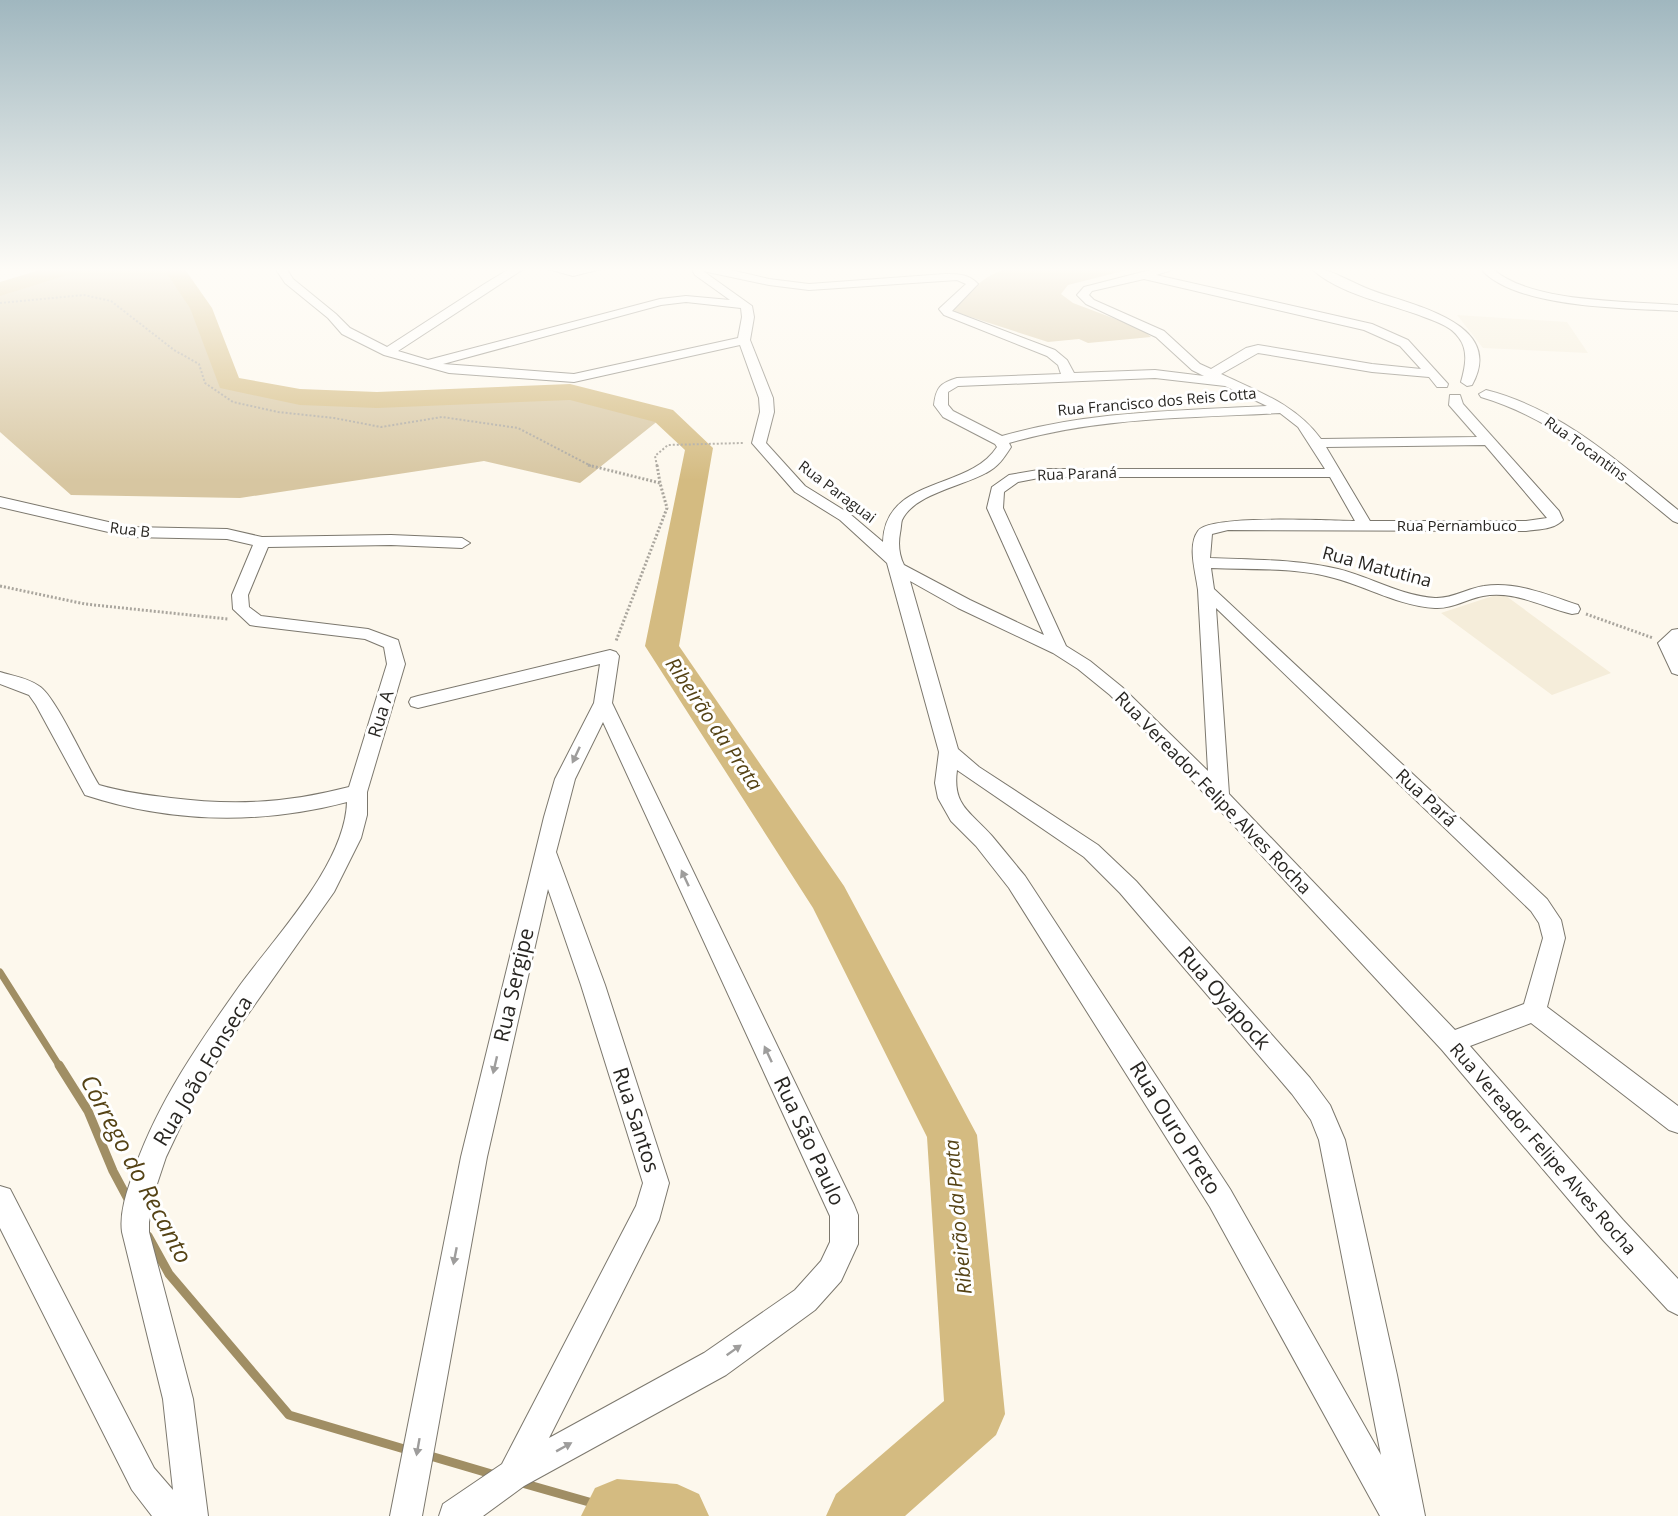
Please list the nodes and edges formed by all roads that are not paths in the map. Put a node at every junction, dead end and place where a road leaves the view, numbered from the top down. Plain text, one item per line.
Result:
1 (361, 339) edge
2 (408, 339) edge
3 (521, 339) edge
4 (1014, 339) edge
5 (1167, 339) edge
6 (1394, 339) edge
7 (1466, 339) edge
8 (744, 340) joint
9 (388, 352) junction
10 (426, 364) junction
11 (1210, 375) junction
12 (1068, 376) junction
13 (1438, 379) junction
14 (1226, 382) junction
15 (1467, 382) junction
16 (1471, 398) junction
17 (1282, 408) junction
18 (1000, 441) junction
19 (1489, 441) junction
20 (1317, 443) junction
21 (1334, 472) junction
22 (0, 502) edge
23 (1678, 518) edge
24 (1365, 525) junction
25 (262, 542) junction
26 (462, 543) dead end
27 (1202, 563) junction
28 (895, 564) junction
29 (1206, 590) junction
30 (1572, 609) road end
31 (1673, 639) edge
32 (1059, 649) junction
33 (1678, 669) edge
34 (0, 678) edge
35 (418, 702) dead end
36 (603, 703) junction
37 (949, 752) junction
38 (357, 792) junction
39 (1219, 796) junction
40 (546, 852) junction
41 (1534, 1011) junction
42 (1450, 1042) junction
43 (1678, 1121) edge
44 (0, 1199) edge
45 (1678, 1300) edge
46 (513, 1475) junction
47 (174, 1516) edge
48 (192, 1516) edge
49 (406, 1516) edge
50 (455, 1516) edge
51 (1398, 1516) edge
52 (1409, 1516) edge

1 - 9 street
2 - 9 street
3 - 10 street
4 - 12 street
5 - 11 street
6 - 13 street
7 - 15 street
8 - 10 street
8 - 28 street, Rua Paraguai
9 - 10 street
11 - 13 street
11 - 14 street
12 - 14 street
12 - 18 street
13 - 15 street
13 - 16 street
14 - 17 street
15 - 16 street
16 - 19 street, Rua Pernambuco
16 - 23 street, Rua Tocantins
17 - 18 street, Rua Francisco dos Reis Cotta
17 - 20 street
18 - 28 street
19 - 20 street
19 - 24 street, Rua Pernambuco
20 - 21 street
21 - 24 street
21 - 32 street, Rua Paraná
22 - 25 street, Rua B
24 - 27 street, Rua Pernambuco
25 - 26 street
25 - 38 street, Rua A
27 - 29 street
27 - 30 street, Rua Matutina
28 - 32 street, Rua Vereador Felipe Alves Rocha
28 - 37 street
29 - 39 street
29 - 41 street, Rua Pará
31 - 33 street
32 - 39 street, Rua Vereador Felipe Alves Rocha
34 - 38 street
35 - 36 street, Rua Sergipe
36 -> 40 street, Rua Sergipe
46 -> 36 street, Rua São Paulo
37 - 51 street, Rua Ouro Preto
37 - 52 street, Rua Oyapock
38 - 48 street, Rua João Fonseca
39 - 42 street, Rua Vereador Felipe Alves Rocha
40 - 46 street, Rua Santos
40 -> 49 street, Rua Sergipe
41 - 42 street
41 - 43 street
42 - 45 street, Rua Vereador Felipe Alves Rocha
44 - 47 street
46 - 50 street, Rua São Paulo

